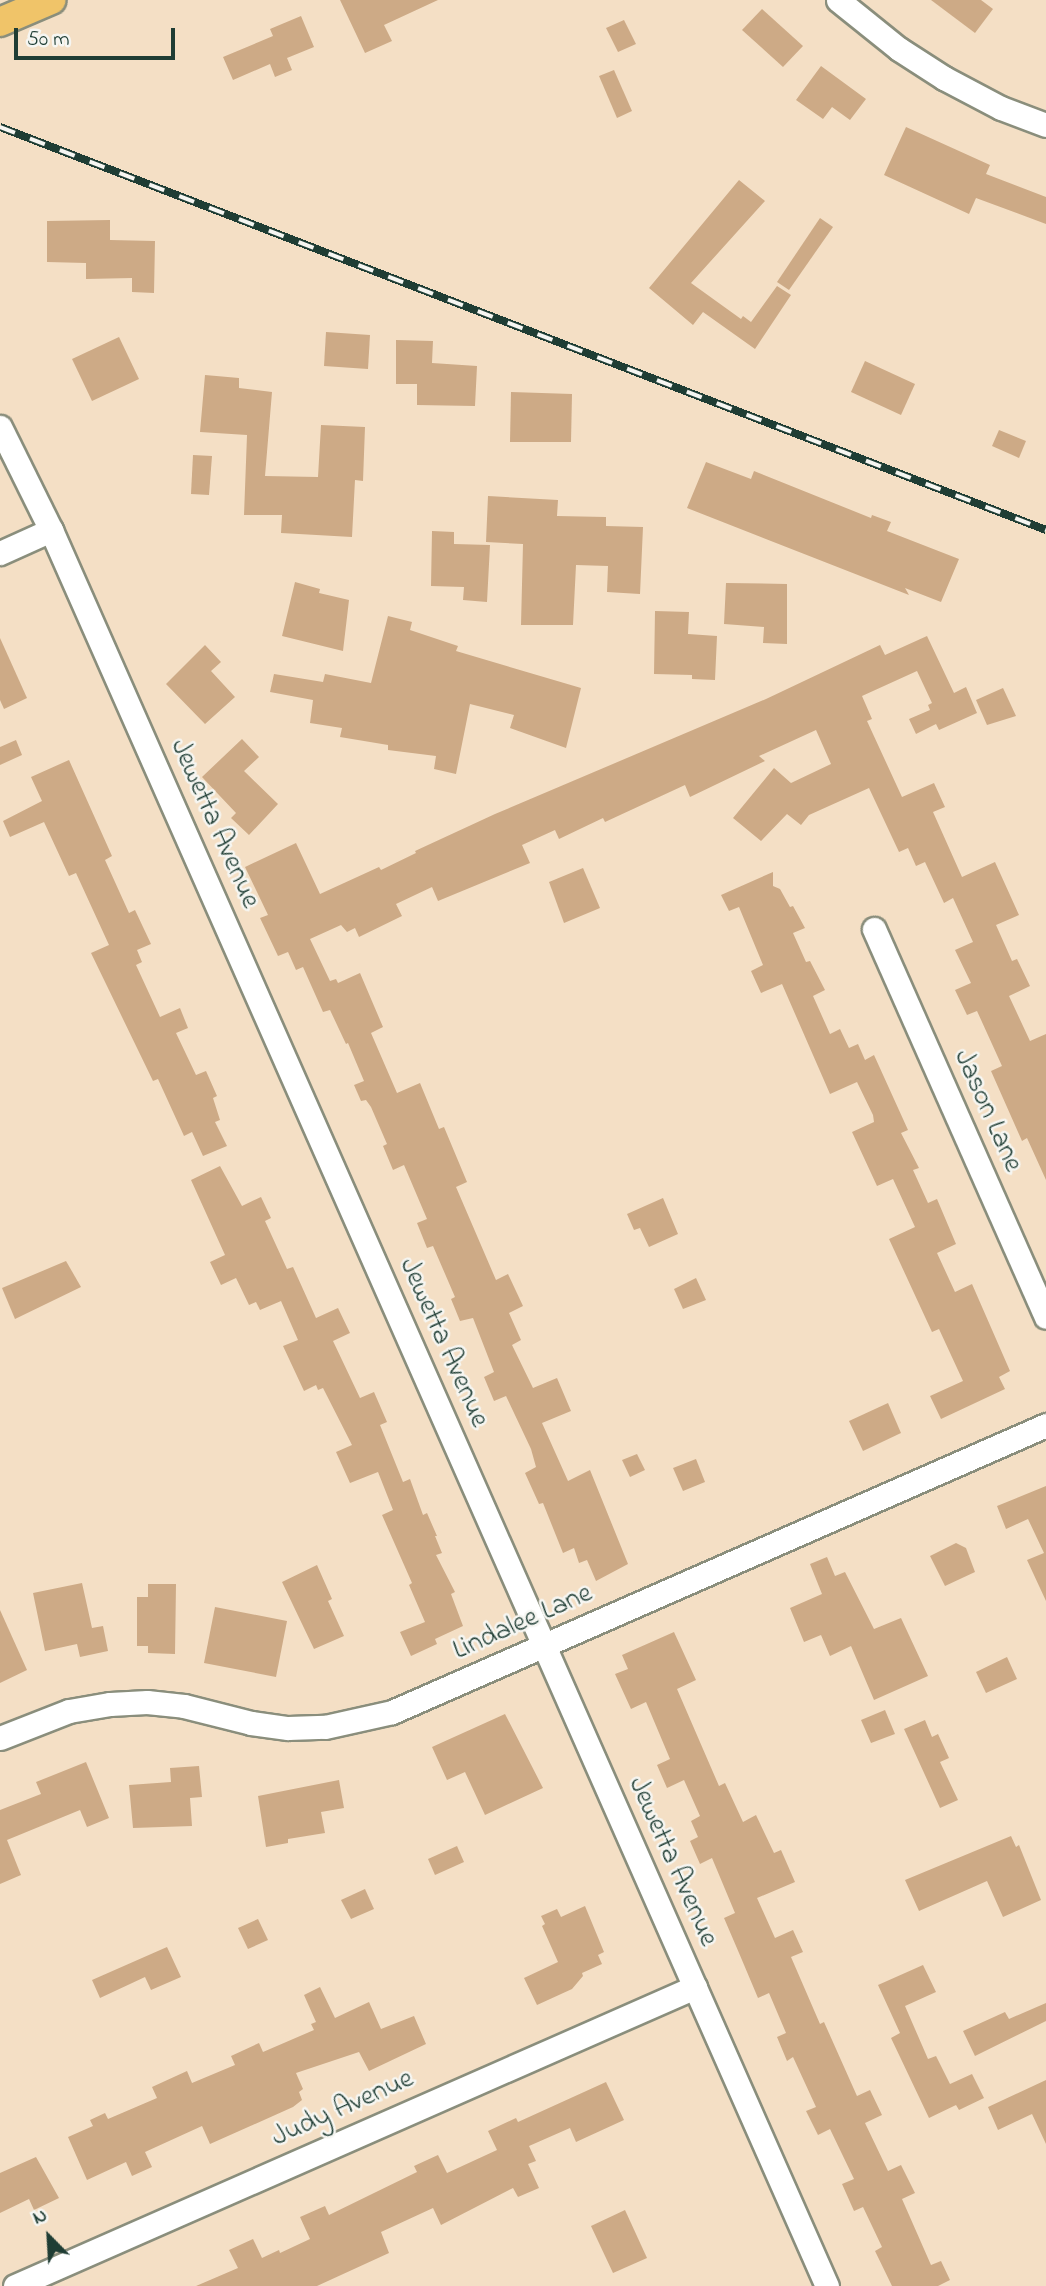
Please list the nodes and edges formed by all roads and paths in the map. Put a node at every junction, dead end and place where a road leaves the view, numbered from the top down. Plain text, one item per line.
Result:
1 (51, 0) edge
2 (838, 0) edge
3 (0, 22) edge
4 (1046, 125) edge
5 (0, 427) edge
6 (51, 530) junction
7 (0, 553) edge
8 (874, 929) dead end
9 (1046, 1317) edge
10 (1046, 1424) edge
11 (544, 1646) junction
12 (0, 1738) edge
13 (695, 1987) junction
14 (15, 2286) edge
15 (827, 2286) edge

1 - 3 main road
2 - 4 street
5 - 6 street, Jewetta Avenue
6 - 7 street
6 - 11 street, Jewetta Avenue
8 - 9 street, Jason Lane
10 - 11 street, Lindalee Lane
11 - 12 street, Lindalee Lane
11 - 13 street, Jewetta Avenue
13 - 14 street, Judy Avenue
13 - 15 street, Jewetta Avenue

